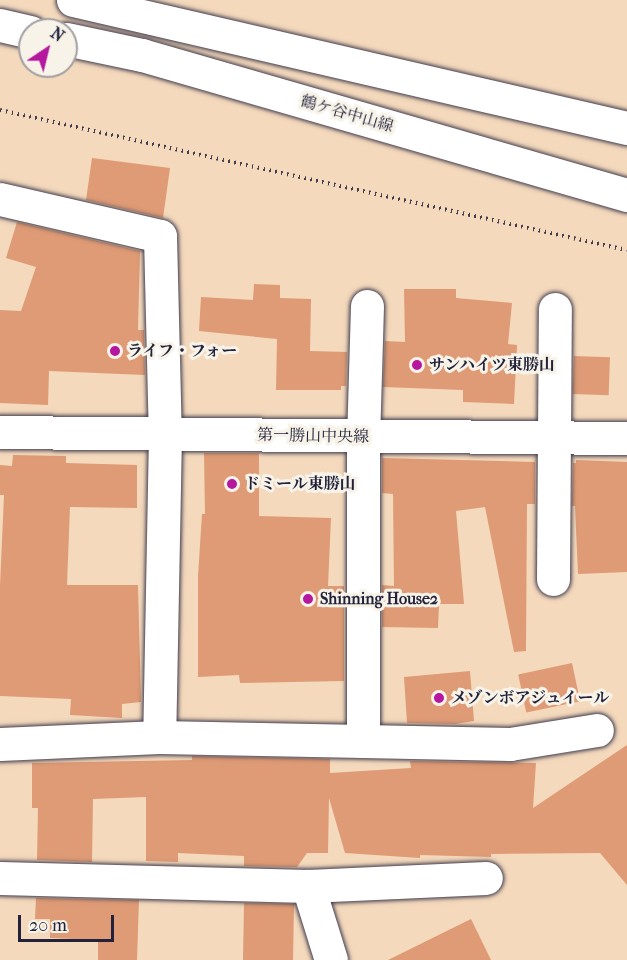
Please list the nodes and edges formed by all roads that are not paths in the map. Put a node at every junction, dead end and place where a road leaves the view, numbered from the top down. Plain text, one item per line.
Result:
1 (73, 0) edge
2 (0, 26) edge
3 (18, 30) edge
4 (78, 42) edge
5 (627, 128) edge
6 (627, 195) edge
7 (0, 199) edge
8 (367, 306) dead end
9 (555, 309) dead end
10 (0, 432) edge
11 (165, 434) junction
12 (363, 437) junction
13 (555, 437) junction
14 (627, 438) edge
15 (553, 579) dead end
16 (597, 729) dead end
17 (159, 737) junction
18 (363, 741) junction
19 (0, 744) edge
20 (0, 878) edge
21 (486, 878) dead end
22 (308, 886) junction
23 (331, 960) edge

1 - 5 street
2 - 3 street
4 - 6 street, 鶴ケ谷中山線
7 - 11 street
8 - 12 street
9 - 13 street
10 - 11 street, 第一勝山中央線
11 - 12 street, 第一勝山中央線
11 - 17 street
12 - 13 street, 第一勝山中央線
12 - 18 street
13 - 14 street, 第一勝山中央線
13 - 15 street
16 - 18 street
17 - 18 street
17 - 19 street
20 - 22 street
21 - 22 street
22 - 23 street

